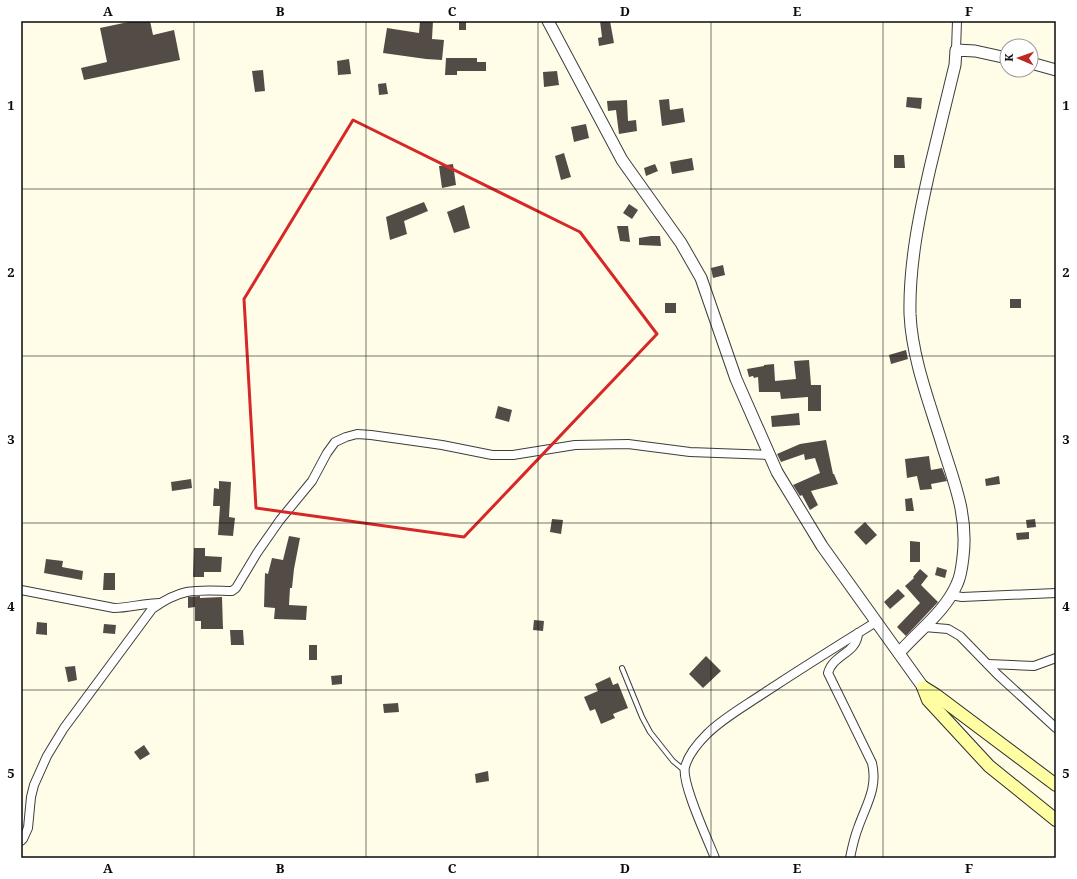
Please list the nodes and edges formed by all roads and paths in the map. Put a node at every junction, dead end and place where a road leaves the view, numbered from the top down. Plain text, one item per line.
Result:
1 (548, 21) edge
2 (957, 21) edge
3 (956, 50) junction
4 (999, 56) edge
5 (1039, 65) edge
6 (1056, 70) edge
7 (769, 455) junction
8 (21, 590) edge
9 (1056, 593) edge
10 (950, 595) junction
11 (160, 603) junction
12 (876, 622) junction
13 (924, 627) junction
14 (858, 633) junction
15 (899, 654) junction
16 (1056, 658) edge
17 (988, 664) junction
18 (622, 668) dead end
19 (923, 687) junction
20 (1056, 728) edge
21 (685, 770) junction
22 (1056, 785) edge
23 (1056, 820) edge
24 (21, 841) edge
25 (715, 858) edge
26 (850, 858) edge

1 - 7 street
2 - 3 street
3 - 4 street
3 - 10 street
5 - 6 street
7 - 11 street
7 - 12 street
8 - 11 street
9 - 10 street
10 - 13 street
11 - 24 street
12 - 14 street
12 - 15 street
13 - 15 street
13 - 17 street
14 - 21 street
14 - 26 street
15 - 19 street
16 - 17 street
17 - 20 street
18 - 21 lane
19 - 22 main road
19 - 23 main road
21 - 25 street

